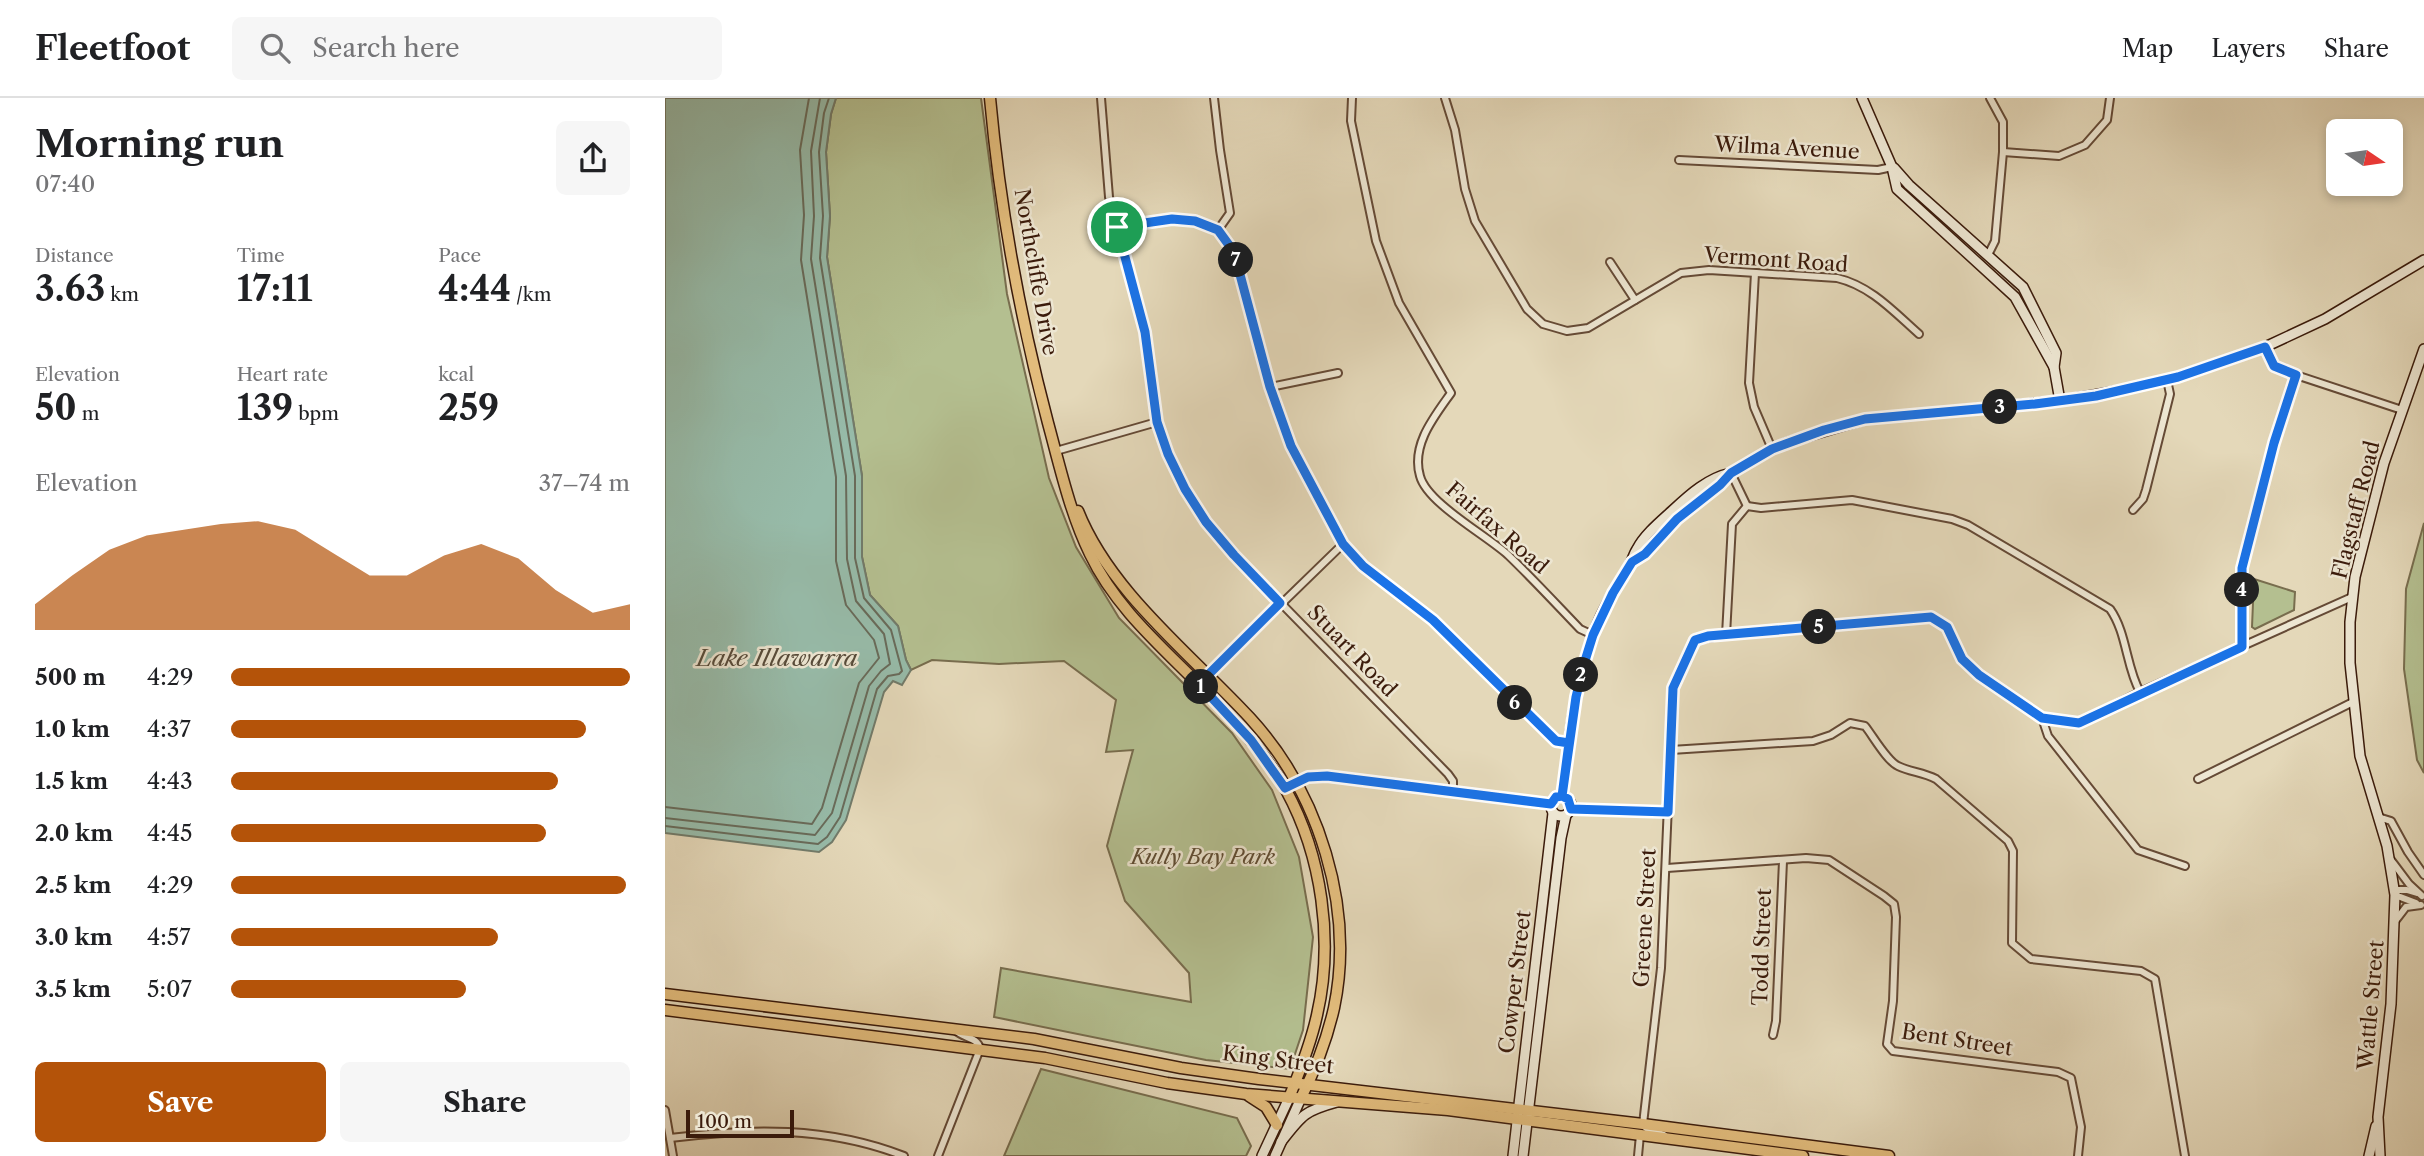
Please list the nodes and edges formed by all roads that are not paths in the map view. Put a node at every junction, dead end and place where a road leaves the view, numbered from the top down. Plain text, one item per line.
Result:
1 (990, 98) edge
2 (1101, 98) edge
3 (1214, 98) edge
4 (1352, 98) edge
5 (1445, 98) edge
6 (1861, 98) edge
7 (1990, 98) edge
8 (2110, 98) edge
9 (2003, 152) junction
10 (1679, 160) dead end
11 (1892, 167) junction
12 (1117, 227) junction
13 (1218, 230) junction
14 (1988, 255) junction
15 (2424, 260) edge
16 (1611, 262) dead end
17 (1755, 273) junction
18 (1635, 300) junction
19 (1919, 334) dead end
20 (2265, 347) junction
21 (2424, 349) edge
22 (2054, 367) junction
23 (1338, 373) dead end
24 (2296, 375) junction
25 (2167, 380) junction
26 (1270, 387) junction
27 (2060, 401) junction
28 (2402, 410) junction
29 (1157, 422) junction
30 (1772, 449) junction
31 (1056, 452) junction
32 (1731, 473) junction
33 (1747, 506) junction
34 (1689, 508) junction
35 (2133, 510) dead end
36 (1662, 520) junction
37 (1657, 541) junction
38 (1343, 544) junction
39 (1632, 562) junction
40 (2352, 597) junction
41 (1280, 603) junction
42 (1593, 635) junction
43 (1726, 635) junction
44 (2242, 647) junction
45 (1208, 676) junction
46 (1199, 684) junction
47 (2140, 692) junction
48 (2353, 702) junction
49 (2042, 718) junction
50 (1569, 743) junction
51 (1671, 750) junction
52 (2198, 779) dead end
53 (1297, 782) junction
54 (1285, 788) junction
55 (1454, 792) junction
56 (1562, 796) junction
57 (1552, 809) junction
58 (1568, 812) junction
59 (1668, 812) junction
60 (2378, 817) junction
61 (2389, 855) junction
62 (1783, 861) junction
63 (2185, 866) dead end
64 (1667, 868) junction
65 (2424, 875) edge
66 (2395, 892) junction
67 (2423, 896) edge
68 (2423, 906) edge
69 (2395, 921) junction
70 (665, 994) edge
71 (665, 1010) edge
72 (954, 1029) junction
73 (1773, 1035) dead end
74 (979, 1049) junction
75 (1295, 1082) junction
76 (1308, 1083) junction
77 (1246, 1094) junction
78 (1289, 1098) junction
79 (1301, 1098) junction
80 (1341, 1101) junction
81 (665, 1110) edge
82 (1517, 1114) junction
83 (1528, 1116) junction
84 (2378, 1117) junction
85 (1643, 1124) junction
86 (1277, 1125) junction
87 (1640, 1135) junction
88 (670, 1138) junction
89 (1667, 1139) junction
90 (1281, 1142) junction
91 (1853, 1154) edge
92 (673, 1156) edge
93 (904, 1156) edge
94 (937, 1156) edge
95 (1262, 1156) edge
96 (1275, 1156) edge
97 (1513, 1156) edge
98 (1523, 1156) edge
99 (1638, 1156) edge
100 (1803, 1156) edge
101 (1889, 1156) edge
102 (2078, 1156) edge
103 (2185, 1156) edge
104 (2368, 1156) edge
105 (2380, 1156) edge

1 - 31 main road, Northcliffe Drive
2 - 12 street, Stuart Road
3 - 13 street
4 - 42 street, Fairfax Road
5 - 18 street, Vermont Road
6 - 11 main road
7 - 9 street
8 - 9 street
9 - 14 street
10 - 11 street, Wilma Avenue
11 - 14 main road
11 - 22 main road
12 - 13 street
12 - 29 street, Stuart Road
13 - 26 street
14 - 22 main road
15 - 20 main road
16 - 18 street
17 - 18 street, Vermont Road
17 - 19 street, Vermont Road
17 - 30 street
20 - 24 street
20 - 25 main road
21 - 28 main road, Flagstaff Road
22 - 27 main road
23 - 26 street
24 - 28 street
24 - 44 street
25 - 27 main road
25 - 35 street
26 - 38 street
27 - 30 main road
28 - 40 main road, Flagstaff Road
29 - 31 street
29 - 41 street, Stuart Road
30 - 32 main road
31 - 45 main road, Northcliffe Drive
31 - 46 main road, Northcliffe Drive
32 - 33 street
32 - 34 main road
32 - 36 main road
33 - 43 street
33 - 47 street
34 - 36 main road
34 - 37 main road
36 - 37 main road
36 - 39 main road
37 - 39 main road
38 - 41 street
38 - 50 street
39 - 42 main road
40 - 44 street
40 - 48 main road, Flagstaff Road
41 - 45 street
41 - 55 street, Stuart Road
42 - 50 main road
43 - 49 street
43 - 51 street, Greene Street
44 - 47 street
45 - 46 street
45 - 53 main road, Northcliffe Drive
46 - 54 main road, Northcliffe Drive
47 - 49 street
48 - 52 street
48 - 60 main road, Flagstaff Road
49 - 63 street
50 - 56 main road
51 - 59 street, Greene Street
51 - 103 street
53 - 54 main road
53 - 55 main road
53 - 76 main road, Northcliffe Drive
54 - 75 main road, Northcliffe Drive
55 - 57 main road
56 - 57 main road
56 - 58 main road
57 - 58 main road
57 - 82 main road, Cowper Street
58 - 59 street
58 - 83 main road, Cowper Street
59 - 64 street, Greene Street
60 - 61 main road, Flagstaff Road
60 - 65 street
61 - 66 main road, Flagstaff Road
61 - 67 street
62 - 64 street, Bent Street
62 - 73 street, Todd Street
62 - 102 street, Bent Street
64 - 85 street, Greene Street
66 - 67 street
66 - 68 street
66 - 69 main road, Wattle Street
68 - 69 street
69 - 84 main road, Wattle Street
70 - 72 main road, King Street
71 - 74 main road, King Street
72 - 74 street
72 - 75 main road, King Street
74 - 77 main road, King Street
74 - 94 street
75 - 76 main road, King Street
75 - 78 main road, Northcliffe Drive
76 - 79 main road, Northcliffe Drive
76 - 82 main road, King Street
77 - 78 main road, King Street
77 - 86 main road
78 - 79 main road, King Street
78 - 86 main road, Northcliffe Drive
79 - 80 main road, King Street
79 - 90 main road, Northcliffe Drive
80 - 82 main road, King Street
80 - 90 main road
81 - 88 street
82 - 83 main road, King Street
82 - 97 main road, Cowper Street
83 - 85 main road, King Street
83 - 87 main road, King Street
83 - 98 main road, Cowper Street
84 - 104 main road, Wattle Street
84 - 105 main road, Wattle Street
85 - 89 street
85 - 91 main road, King Street
86 - 95 main road, Northcliffe Drive
87 - 89 main road, King Street
87 - 99 street
88 - 92 street
88 - 93 street
89 - 100 main road, King Street
90 - 96 main road, Northcliffe Drive
91 - 101 main road, King Street

